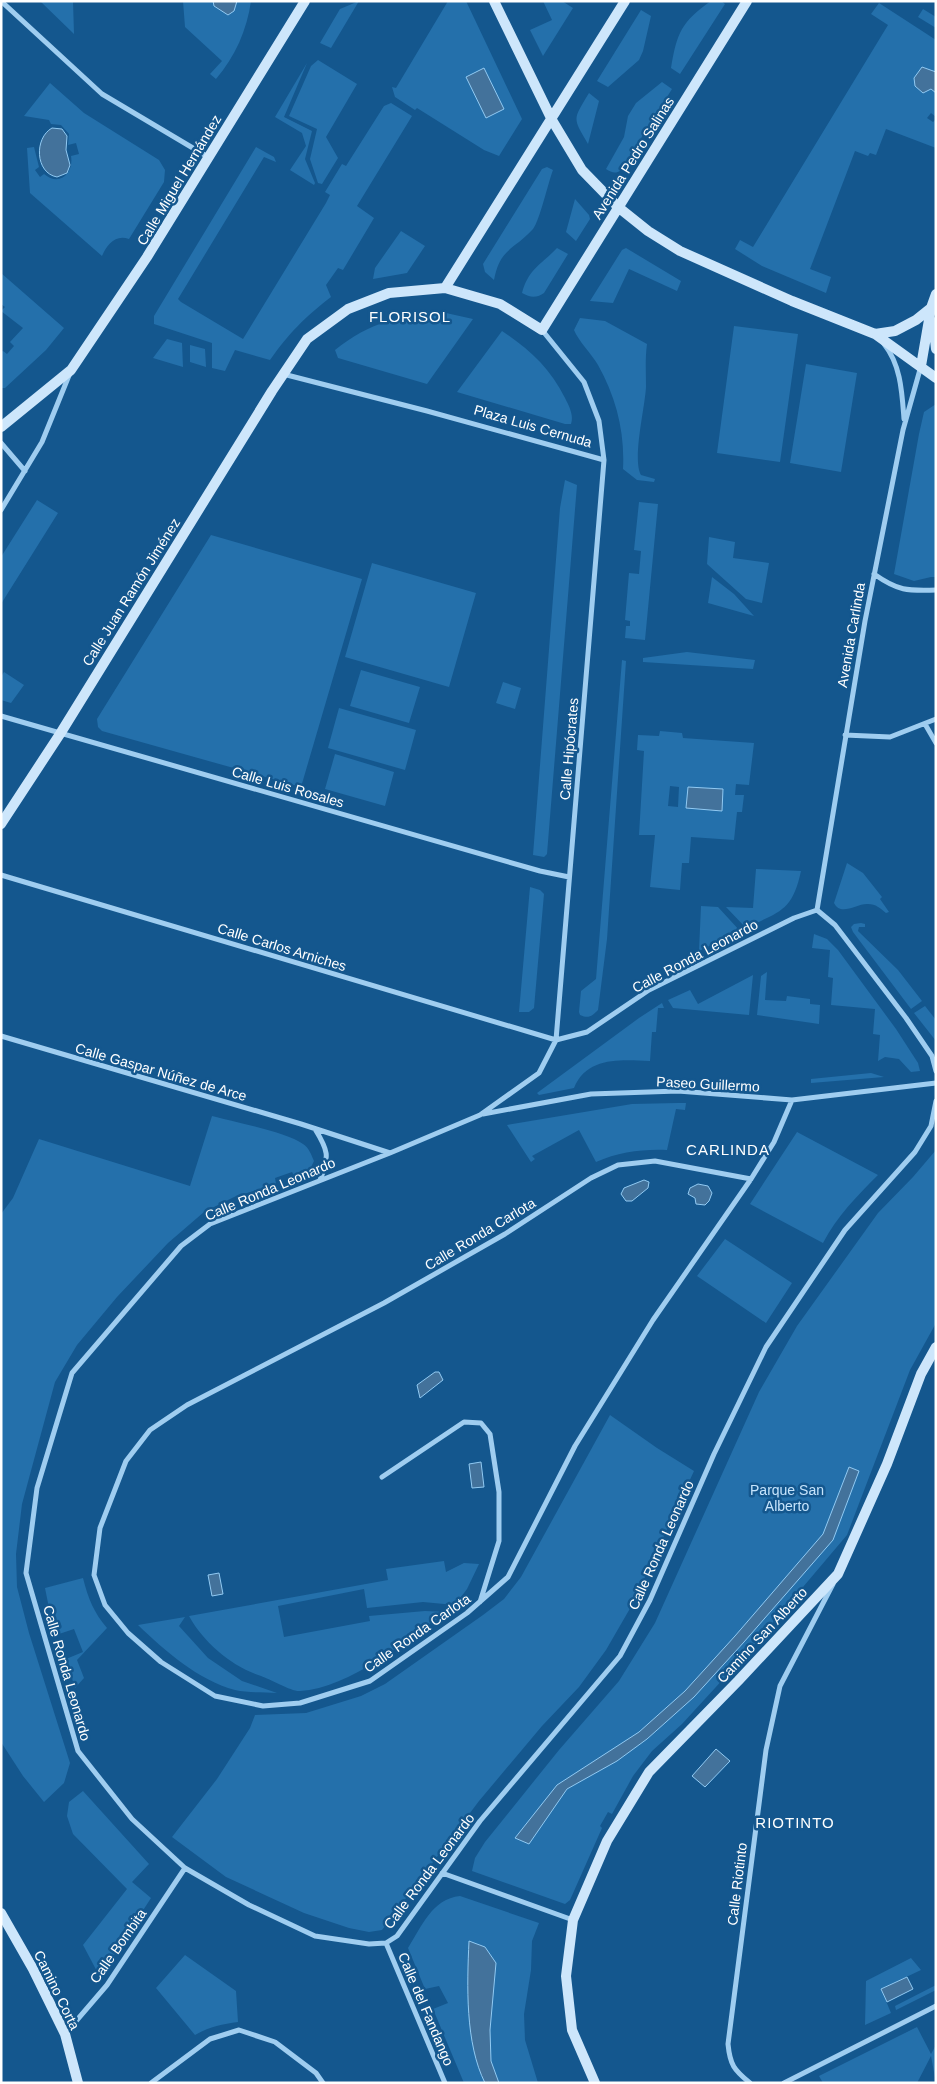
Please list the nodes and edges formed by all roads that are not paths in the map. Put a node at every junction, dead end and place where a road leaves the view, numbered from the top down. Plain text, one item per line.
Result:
1 (1, 1) edge
2 (304, 1) edge
3 (494, 1) edge
4 (626, 1) edge
5 (747, 1) edge
6 (552, 120) junction
7 (208, 157) junction
8 (618, 207) junction
9 (445, 288) junction
10 (936, 294) edge
11 (931, 308) junction
12 (542, 330) junction
13 (875, 334) junction
14 (936, 349) edge
15 (921, 366) junction
16 (71, 370) junction
17 (283, 374) junction
18 (936, 378) edge
19 (905, 422) junction
20 (1, 427) edge
21 (1, 443) edge
22 (604, 460) junction
23 (25, 471) junction
24 (1, 510) edge
25 (874, 574) junction
26 (936, 590) edge
27 (1, 716) edge
28 (936, 719) edge
29 (925, 724) junction
30 (60, 734) junction
31 (845, 735) junction
32 (936, 743) edge
33 (1, 824) edge
34 (1, 875) edge
35 (569, 877) junction
36 (817, 910) junction
37 (1, 1036) edge
38 (556, 1040) junction
39 (936, 1071) edge
40 (936, 1083) edge
41 (792, 1100) junction
42 (936, 1101) edge
43 (480, 1115) junction
44 (315, 1129) junction
45 (390, 1153) junction
46 (750, 1179) junction
47 (320, 1180) junction
48 (936, 1347) edge
49 (382, 1477) dead end
50 (838, 1574) junction
51 (480, 1603) junction
52 (185, 1868) junction
53 (442, 1873) junction
54 (1, 1913) edge
55 (573, 1920) junction
56 (386, 1943) junction
57 (936, 2006) edge
58 (65, 2034) junction
59 (78, 2083) edge
60 (151, 2083) edge
61 (322, 2083) edge
62 (445, 2083) edge
63 (595, 2083) edge
64 (750, 2083) edge
65 (784, 2083) edge

1 - 7 street
2 - 7 street, Calle Miguel Hernández
3 - 6 street
4 - 6 street
5 - 8 street, Avenida Pedro Salinas
6 - 8 street
6 - 9 street
7 - 16 street, Calle Miguel Hernández
8 - 12 street, Avenida Pedro Salinas
8 - 13 street
9 - 12 street, Plaza Luis Cernuda
9 - 17 street, Plaza Luis Cernuda
10 - 11 street
11 - 13 street
11 - 14 street
11 - 15 street
12 - 22 street, Plaza Luis Cernuda
13 - 15 street
13 - 19 street
15 - 18 street
15 - 19 street, Avenida Carlinda
16 - 20 street, Calle Miguel Hernández
16 - 23 street, Calle Miguel Hernández
17 - 22 street, Plaza Luis Cernuda
17 - 30 street, Calle Juan Ramón Jiménez
19 - 25 street, Avenida Carlinda
21 - 23 street
22 - 35 street, Calle Hipócrates
23 - 24 street, Calle Miguel Hernández
25 - 26 street
25 - 31 street, Avenida Carlinda
27 - 30 street, Calle Luis Rosales
28 - 29 street
29 - 31 street
29 - 32 street
30 - 33 street, Calle Juan Ramón Jiménez
30 - 35 street, Calle Luis Rosales
31 - 36 street, Avenida Carlinda
34 - 38 street, Calle Carlos Arniches
35 - 38 street, Calle Hipócrates
36 - 38 street, Calle Ronda Leonardo
36 - 39 street
37 - 44 street, Calle Gaspar Núñez de Arce
38 - 43 street, Calle Ronda Leonardo
40 - 41 street, Paseo Guillermo
41 - 43 street, Paseo Guillermo
41 - 46 street, Calle Ronda Carlota
42 - 53 street, Calle Ronda Leonardo
43 - 45 street, Calle Ronda Leonardo
44 - 45 street, Calle Gaspar Núñez de Arce
44 - 47 street
45 - 47 street, Calle Ronda Leonardo
46 - 51 street, Calle Ronda Carlota
46 - 51 street, Calle Ronda Carlota
47 - 52 street, Calle Ronda Leonardo
48 - 50 street, Camino San Alberto
49 - 51 street
50 - 55 street, Camino San Alberto
50 - 64 street, Calle Riotinto
52 - 56 street, Calle Ronda Leonardo
52 - 58 street, Calle Bombita
53 - 55 street
53 - 56 street, Calle Ronda Leonardo
54 - 58 street, Camino Corta
55 - 63 street, Camino San Alberto
56 - 62 street, Calle del Fandango
57 - 65 street
58 - 59 street, Camino Corta
60 - 61 street

